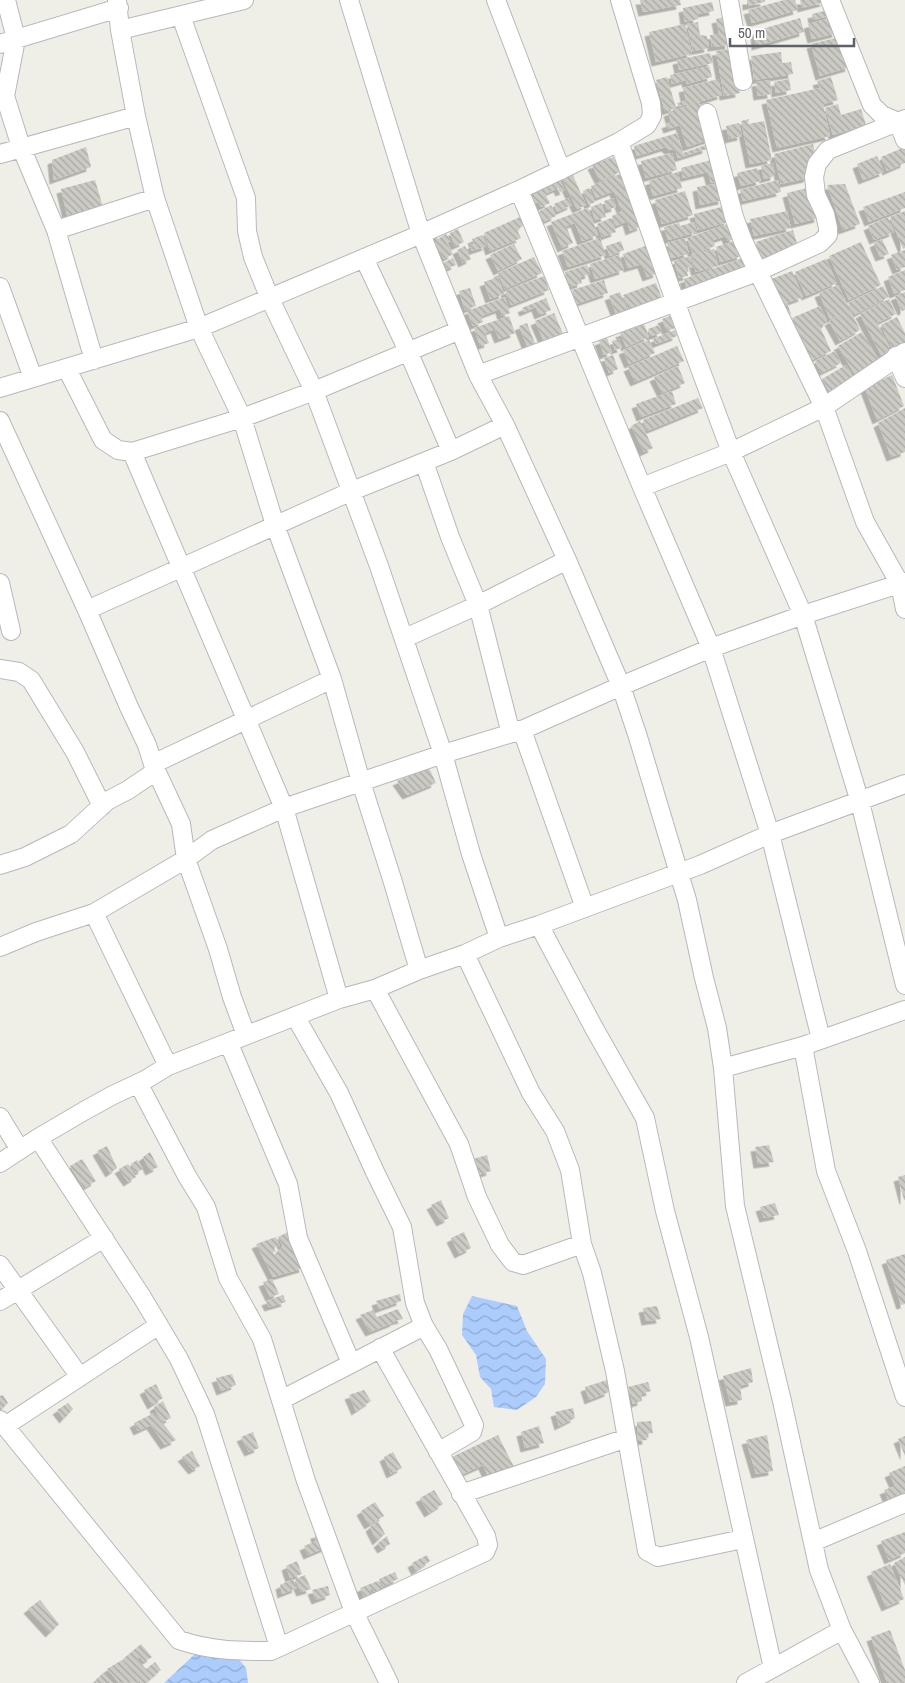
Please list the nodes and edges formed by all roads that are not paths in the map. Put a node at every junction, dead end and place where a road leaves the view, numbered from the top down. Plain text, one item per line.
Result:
1 (6, 0) edge
2 (244, 0) edge
3 (349, 0) edge
4 (496, 0) edge
5 (620, 0) edge
6 (729, 0) edge
7 (830, 0) edge
8 (118, 4) edge
9 (181, 16) junction
10 (120, 30) junction
11 (8, 41) edge
12 (743, 81) dead end
13 (3, 96) edge
14 (707, 113) dead end
15 (136, 116) junction
16 (902, 121) edge
17 (905, 140) edge
18 (619, 142) junction
19 (21, 147) junction
20 (0, 154) edge
21 (561, 170) junction
22 (519, 190) junction
23 (155, 198) junction
24 (56, 230) junction
25 (421, 234) junction
26 (364, 258) junction
27 (756, 272) junction
28 (0, 287) edge
29 (270, 298) junction
30 (675, 301) junction
31 (199, 328) junction
32 (460, 330) junction
33 (581, 337) junction
34 (408, 351) junction
35 (901, 354) edge
36 (94, 360) junction
37 (67, 369) junction
38 (478, 375) junction
39 (33, 378) junction
40 (905, 378) edge
41 (0, 388) edge
42 (314, 390) junction
43 (824, 406) junction
44 (242, 418) junction
45 (0, 421) edge
46 (505, 425) junction
47 (451, 450) junction
48 (132, 452) junction
49 (731, 452) junction
50 (424, 462) junction
51 (642, 487) junction
52 (352, 491) junction
53 (275, 525) junction
54 (567, 560) junction
55 (180, 567) junction
56 (0, 583) edge
57 (902, 583) edge
58 (478, 605) junction
59 (905, 609) edge
60 (86, 610) junction
61 (803, 615) junction
62 (11, 631) dead end
63 (405, 638) junction
64 (711, 648) junction
65 (0, 669) edge
66 (332, 679) junction
67 (621, 686) junction
68 (245, 720) junction
69 (522, 730) junction
70 (443, 754) junction
71 (155, 767) junction
72 (361, 782) junction
73 (905, 784) edge
74 (860, 802) junction
75 (102, 806) junction
76 (284, 808) junction
77 (770, 834) junction
78 (186, 859) junction
79 (0, 865) edge
80 (678, 873) junction
81 (584, 908) junction
82 (94, 913) junction
83 (539, 925) junction
84 (498, 938) junction
85 (0, 947) edge
86 (465, 954) junction
87 (419, 970) junction
88 (905, 985) edge
89 (375, 989) junction
90 (339, 999) junction
91 (905, 1010) edge
92 (295, 1016) junction
93 (246, 1035) junction
94 (821, 1039) junction
95 (229, 1044) junction
96 (803, 1046) junction
97 (168, 1066) junction
98 (724, 1068) junction
99 (138, 1083) junction
100 (0, 1117) edge
101 (38, 1138) junction
102 (20, 1150) junction
103 (0, 1163) edge
104 (104, 1238) junction
105 (582, 1244) junction
106 (0, 1265) edge
107 (19, 1290) junction
108 (0, 1302) edge
109 (159, 1325) junction
110 (424, 1326) junction
111 (380, 1348) junction
112 (351, 1363) junction
113 (80, 1377) junction
114 (905, 1397) edge
115 (281, 1400) junction
116 (2, 1423) edge
117 (628, 1438) junction
118 (438, 1452) junction
119 (461, 1494) junction
120 (905, 1503) edge
121 (743, 1539) junction
122 (813, 1542) junction
123 (354, 1612) junction
124 (842, 1630) junction
125 (279, 1647) junction
126 (773, 1668) junction
127 (389, 1683) edge
128 (746, 1683) edge
129 (870, 1683) edge

1 - 11 street
2 - 9 street
3 - 25 street
4 - 21 street
5 - 18 street
6 - 12 street
7 - 16 street
8 - 10 street
8 - 11 street
9 - 10 street
9 - 29 street
10 - 15 street
11 - 13 street
13 - 19 street
14 - 27 street
15 - 19 street
15 - 23 street
16 - 17 street
16 - 27 street
18 - 21 street
18 - 30 street
19 - 20 street
19 - 24 street
21 - 22 street
22 - 25 street
22 - 33 street
23 - 24 street
23 - 31 street
24 - 36 street
25 - 26 street
25 - 32 street
26 - 29 street
26 - 34 street
27 - 30 street
27 - 43 street
28 - 39 street
29 - 31 street
29 - 42 street
30 - 33 street
30 - 49 street
31 - 36 street
31 - 44 street
32 - 34 street
32 - 38 street
33 - 38 street
33 - 51 street
34 - 42 street
34 - 47 street
35 - 40 street
35 - 43 street
36 - 37 street
37 - 39 street
37 - 48 street
38 - 46 street
39 - 41 street
42 - 44 street
42 - 52 street
43 - 49 street
43 - 57 street
44 - 48 street
44 - 53 street
45 - 60 street
46 - 47 street
46 - 54 street
47 - 50 street
48 - 55 street
49 - 51 street
49 - 61 street
50 - 52 street
50 - 58 street
51 - 64 street
52 - 53 street
52 - 63 street
53 - 55 street
53 - 66 street
54 - 58 street
54 - 67 street
55 - 60 street
55 - 68 street
56 - 62 street
57 - 59 street
57 - 61 street
58 - 63 street
58 - 69 street
60 - 71 street
61 - 64 street
61 - 74 street
63 - 70 street
64 - 67 street
64 - 77 street
65 - 75 street
66 - 68 street
66 - 72 street
67 - 69 street
67 - 80 street
68 - 71 street
68 - 76 street
69 - 70 street
69 - 81 street
70 - 72 street
70 - 84 street
71 - 75 street
71 - 78 street
72 - 76 street
72 - 87 street
73 - 74 street
74 - 77 street
74 - 88 street
75 - 79 street
76 - 78 street
76 - 90 street
77 - 80 street
77 - 94 street
78 - 82 street
78 - 93 street
80 - 81 street
80 - 98 street
81 - 83 street
82 - 85 street
82 - 97 street
83 - 84 street
83 - 121 street
84 - 86 street
86 - 87 street
86 - 105 street
87 - 89 street
89 - 90 street
89 - 105 street
90 - 92 street
91 - 94 street
92 - 93 street
92 - 110 street
93 - 95 street
94 - 96 street
95 - 97 street
95 - 112 street
96 - 98 street
96 - 114 street
97 - 99 street
98 - 122 street
99 - 101 street
99 - 115 street
100 - 102 street
101 - 102 street
101 - 104 street
102 - 103 street
104 - 107 street
104 - 109 street
105 - 117 street
106 - 107 street
107 - 108 street
107 - 113 street
109 - 113 street
109 - 125 street
110 - 111 street
110 - 118 street
111 - 112 street
111 - 118 street
112 - 115 street
113 - 116 street
115 - 123 street
116 - 125 street
117 - 119 street
117 - 121 street
118 - 119 street
119 - 123 street
120 - 122 street
121 - 126 street
122 - 124 street
123 - 125 street
123 - 127 street
124 - 126 street
124 - 129 street
126 - 128 street

